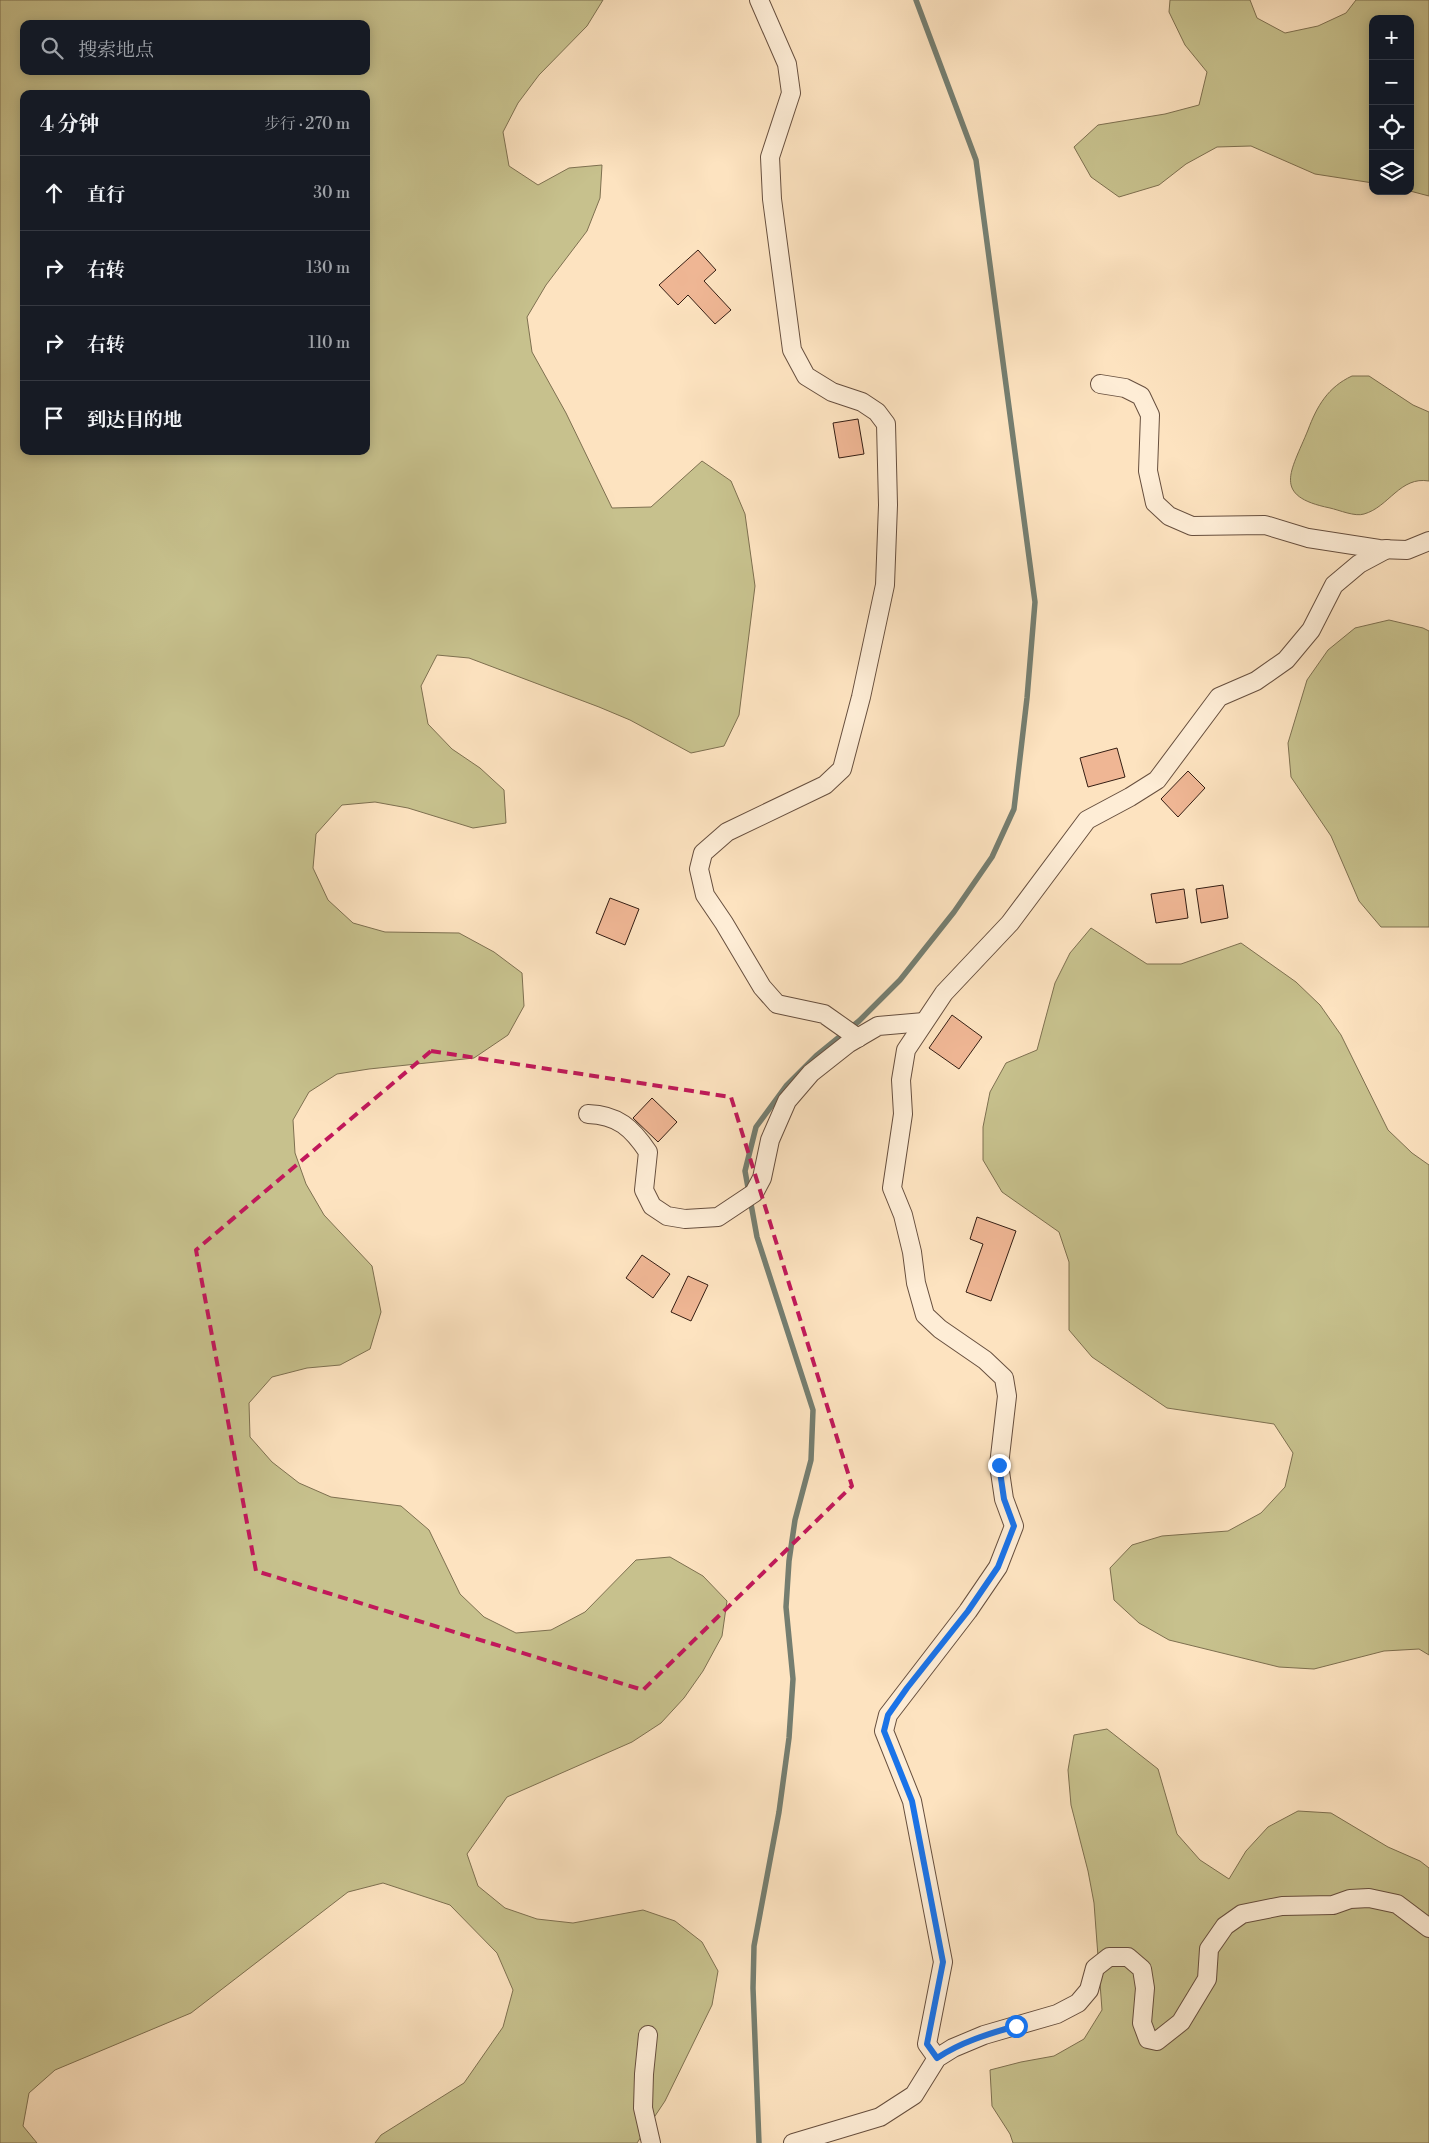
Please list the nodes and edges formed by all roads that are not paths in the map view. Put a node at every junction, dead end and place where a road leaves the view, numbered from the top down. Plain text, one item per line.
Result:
1 (760, 0) edge
2 (1100, 384) dead end
3 (1429, 542) edge
4 (1388, 549) junction
5 (924, 1022) junction
6 (855, 1036) junction
7 (588, 1114) dead end
8 (1429, 1928) edge
9 (648, 2035) dead end
10 (937, 2058) junction
11 (651, 2143) edge
12 (793, 2143) edge

1 - 6 street
2 - 4 street
3 - 4 street
4 - 5 street
5 - 6 street
5 - 10 street
6 - 7 street
8 - 10 street
9 - 11 street
10 - 12 street

